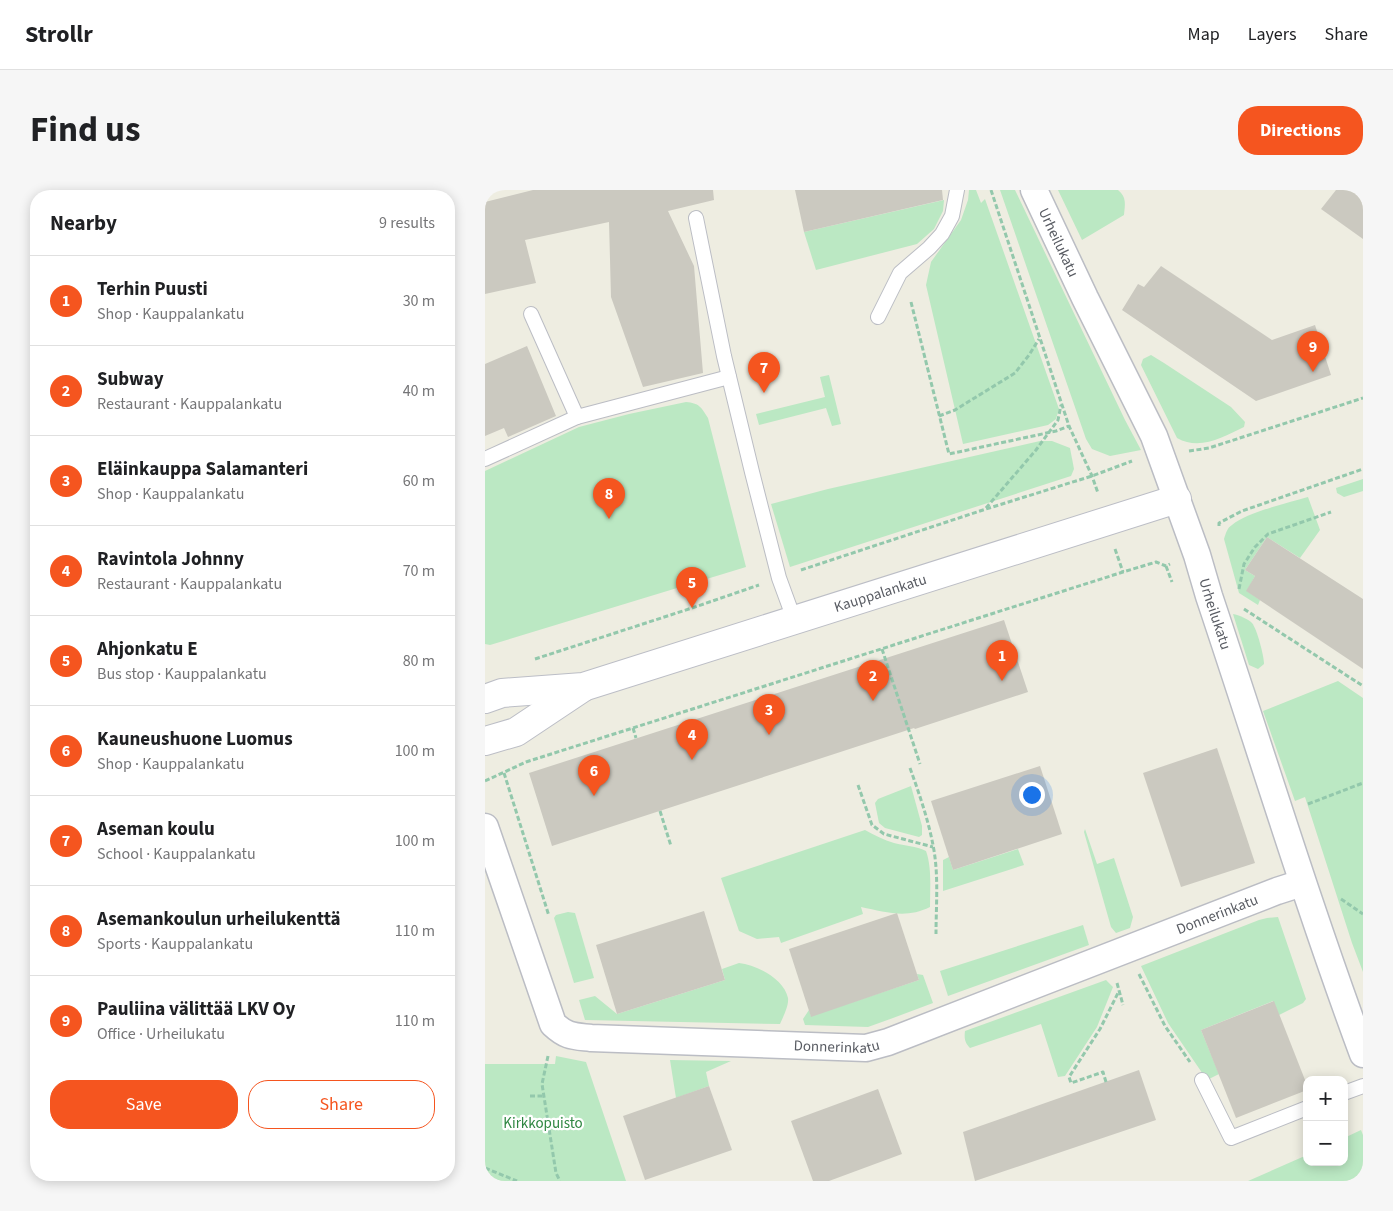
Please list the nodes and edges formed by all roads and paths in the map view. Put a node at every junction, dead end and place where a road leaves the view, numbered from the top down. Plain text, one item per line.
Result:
1 (957, 190) edge
2 (991, 190) edge
3 (1034, 190) edge
4 (696, 218) dead end
5 (910, 299) dead end
6 (531, 314) dead end
7 (878, 317) dead end
8 (1039, 338) junction
9 (729, 377) junction
10 (1363, 398) edge
11 (1061, 405) junction
12 (939, 416) junction
13 (577, 417) junction
14 (1069, 426) junction
15 (1050, 432) junction
16 (1161, 456) junction
17 (485, 459) edge
18 (1363, 469) edge
19 (1177, 499) junction
20 (986, 509) dead end
21 (1331, 512) dead end
22 (1197, 555) junction
23 (1239, 590) dead end
24 (1237, 605) dead end
25 (794, 619) junction
26 (882, 649) junction
27 (1363, 686) edge
28 (583, 687) junction
29 (485, 698) edge
30 (633, 728) junction
31 (636, 738) dead end
32 (485, 742) edge
33 (920, 764) dead end
34 (910, 768) dead end
35 (485, 781) edge
36 (858, 786) dead end
37 (660, 811) dead end
38 (485, 827) edge
39 (671, 846) dead end
40 (933, 847) junction
41 (1302, 883) junction
42 (1338, 897) dead end
43 (1363, 914) edge
44 (936, 934) dead end
45 (1127, 949) junction
46 (1119, 991) dead end
47 (562, 1032) junction
48 (1363, 1054) edge
49 (1202, 1080) joint
50 (1106, 1082) dead end
51 (1363, 1086) edge
52 (1348, 1092) edge
53 (530, 1096) dead end
54 (545, 1096) junction
55 (1303, 1110) edge
56 (486, 1168) edge
57 (517, 1181) edge
58 (560, 1181) edge

1 - 7 lane
2 - 8 path
3 - 16 street, Urheilukatu
4 - 9 lane
5 - 12 path
6 - 13 lane
8 - 11 path
8 - 12 path
9 - 13 lane
9 - 25 lane
10 - 16 path
11 - 14 path
11 - 15 path
12 - 15 path
13 - 17 lane
14 - 15 path
14 - 16 path
15 - 20 path
16 - 19 street, Urheilukatu
18 - 22 path
19 - 22 street, Urheilukatu
19 - 25 main road, Kauppalankatu
21 - 23 path
22 - 26 path
22 - 41 street, Urheilukatu
24 - 27 path
25 - 28 main road, Kauppalankatu
26 - 30 path
26 - 33 path
28 - 29 main road, Kauppalankatu
28 - 32 main road, Kauppalankatu
30 - 31 path
30 - 35 path
34 - 40 path
36 - 40 path
37 - 39 path
38 - 47 street
40 - 44 path
41 - 45 street, Donnerinkatu
41 - 48 street, Urheilukatu
42 - 43 path
45 - 47 street, Donnerinkatu
45 - 49 path
46 - 50 path
47 - 54 path
49 - 55 lane
51 - 52 lane
53 - 54 path
54 - 58 path
56 - 57 path

